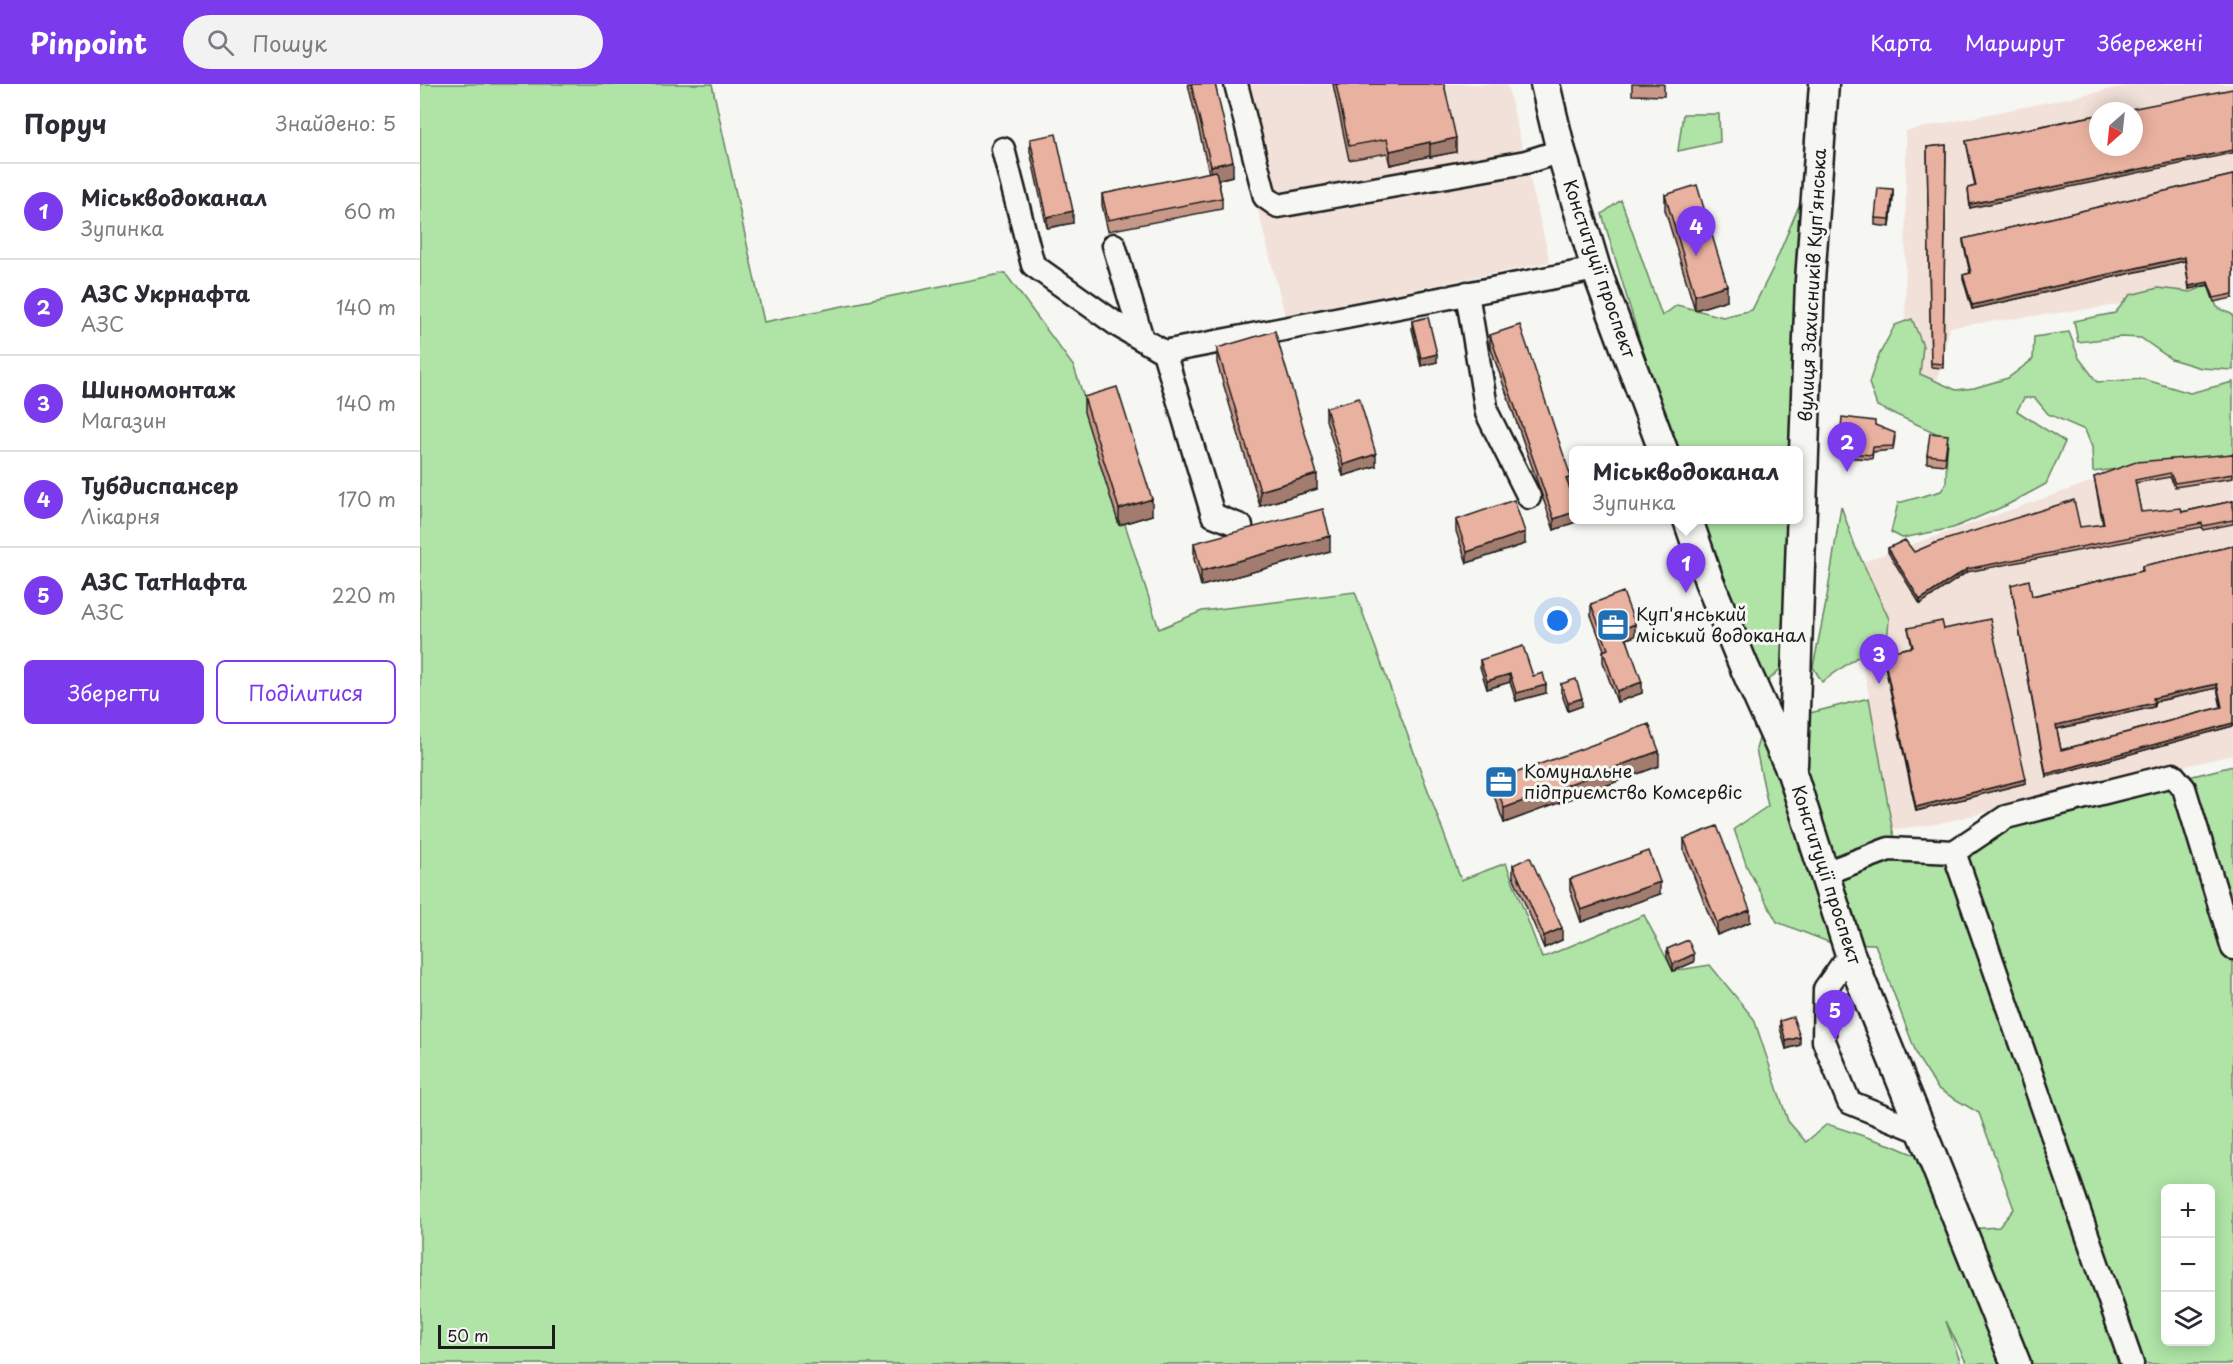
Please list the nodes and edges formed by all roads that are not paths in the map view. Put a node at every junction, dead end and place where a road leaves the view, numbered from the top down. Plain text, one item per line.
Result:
1 (1236, 84) edge
2 (1545, 84) edge
3 (1824, 84) edge
4 (1003, 149) dead end
5 (1560, 151) junction
6 (1114, 245) dead end
7 (1596, 269) junction
8 (1467, 293) junction
9 (1142, 339) junction
10 (1164, 352) junction
11 (1662, 446) edge
12 (1803, 472) edge
13 (1528, 496) dead end
14 (1690, 524) edge
15 (1801, 524) edge
16 (1241, 526) dead end
17 (1792, 773) junction
18 (1954, 852) junction
19 (1825, 873) junction
20 (2233, 948) edge
21 (1850, 954) junction
22 (1922, 1132) junction
23 (2016, 1364) edge
24 (2132, 1364) edge

1 - 5 lane
2 - 5 main road, Конституції проспект
3 - 12 main road, вулиця Захисників Куп'янська
4 - 9 lane
5 - 7 main road, Конституції проспект
6 - 9 lane
7 - 8 lane
7 - 11 main road, Конституції проспект
8 - 10 lane
8 - 13 lane
9 - 10 lane
10 - 16 lane
14 - 17 main road, Конституції проспект
15 - 17 main road, вулиця Захисників Куп'янська
17 - 19 main road, Конституції проспект
18 - 19 lane
18 - 20 lane
18 - 24 lane
19 - 21 main road, Конституції проспект
21 - 22 main road, Конституції проспект
21 - 22 lane
22 - 23 main road, Конституції проспект

